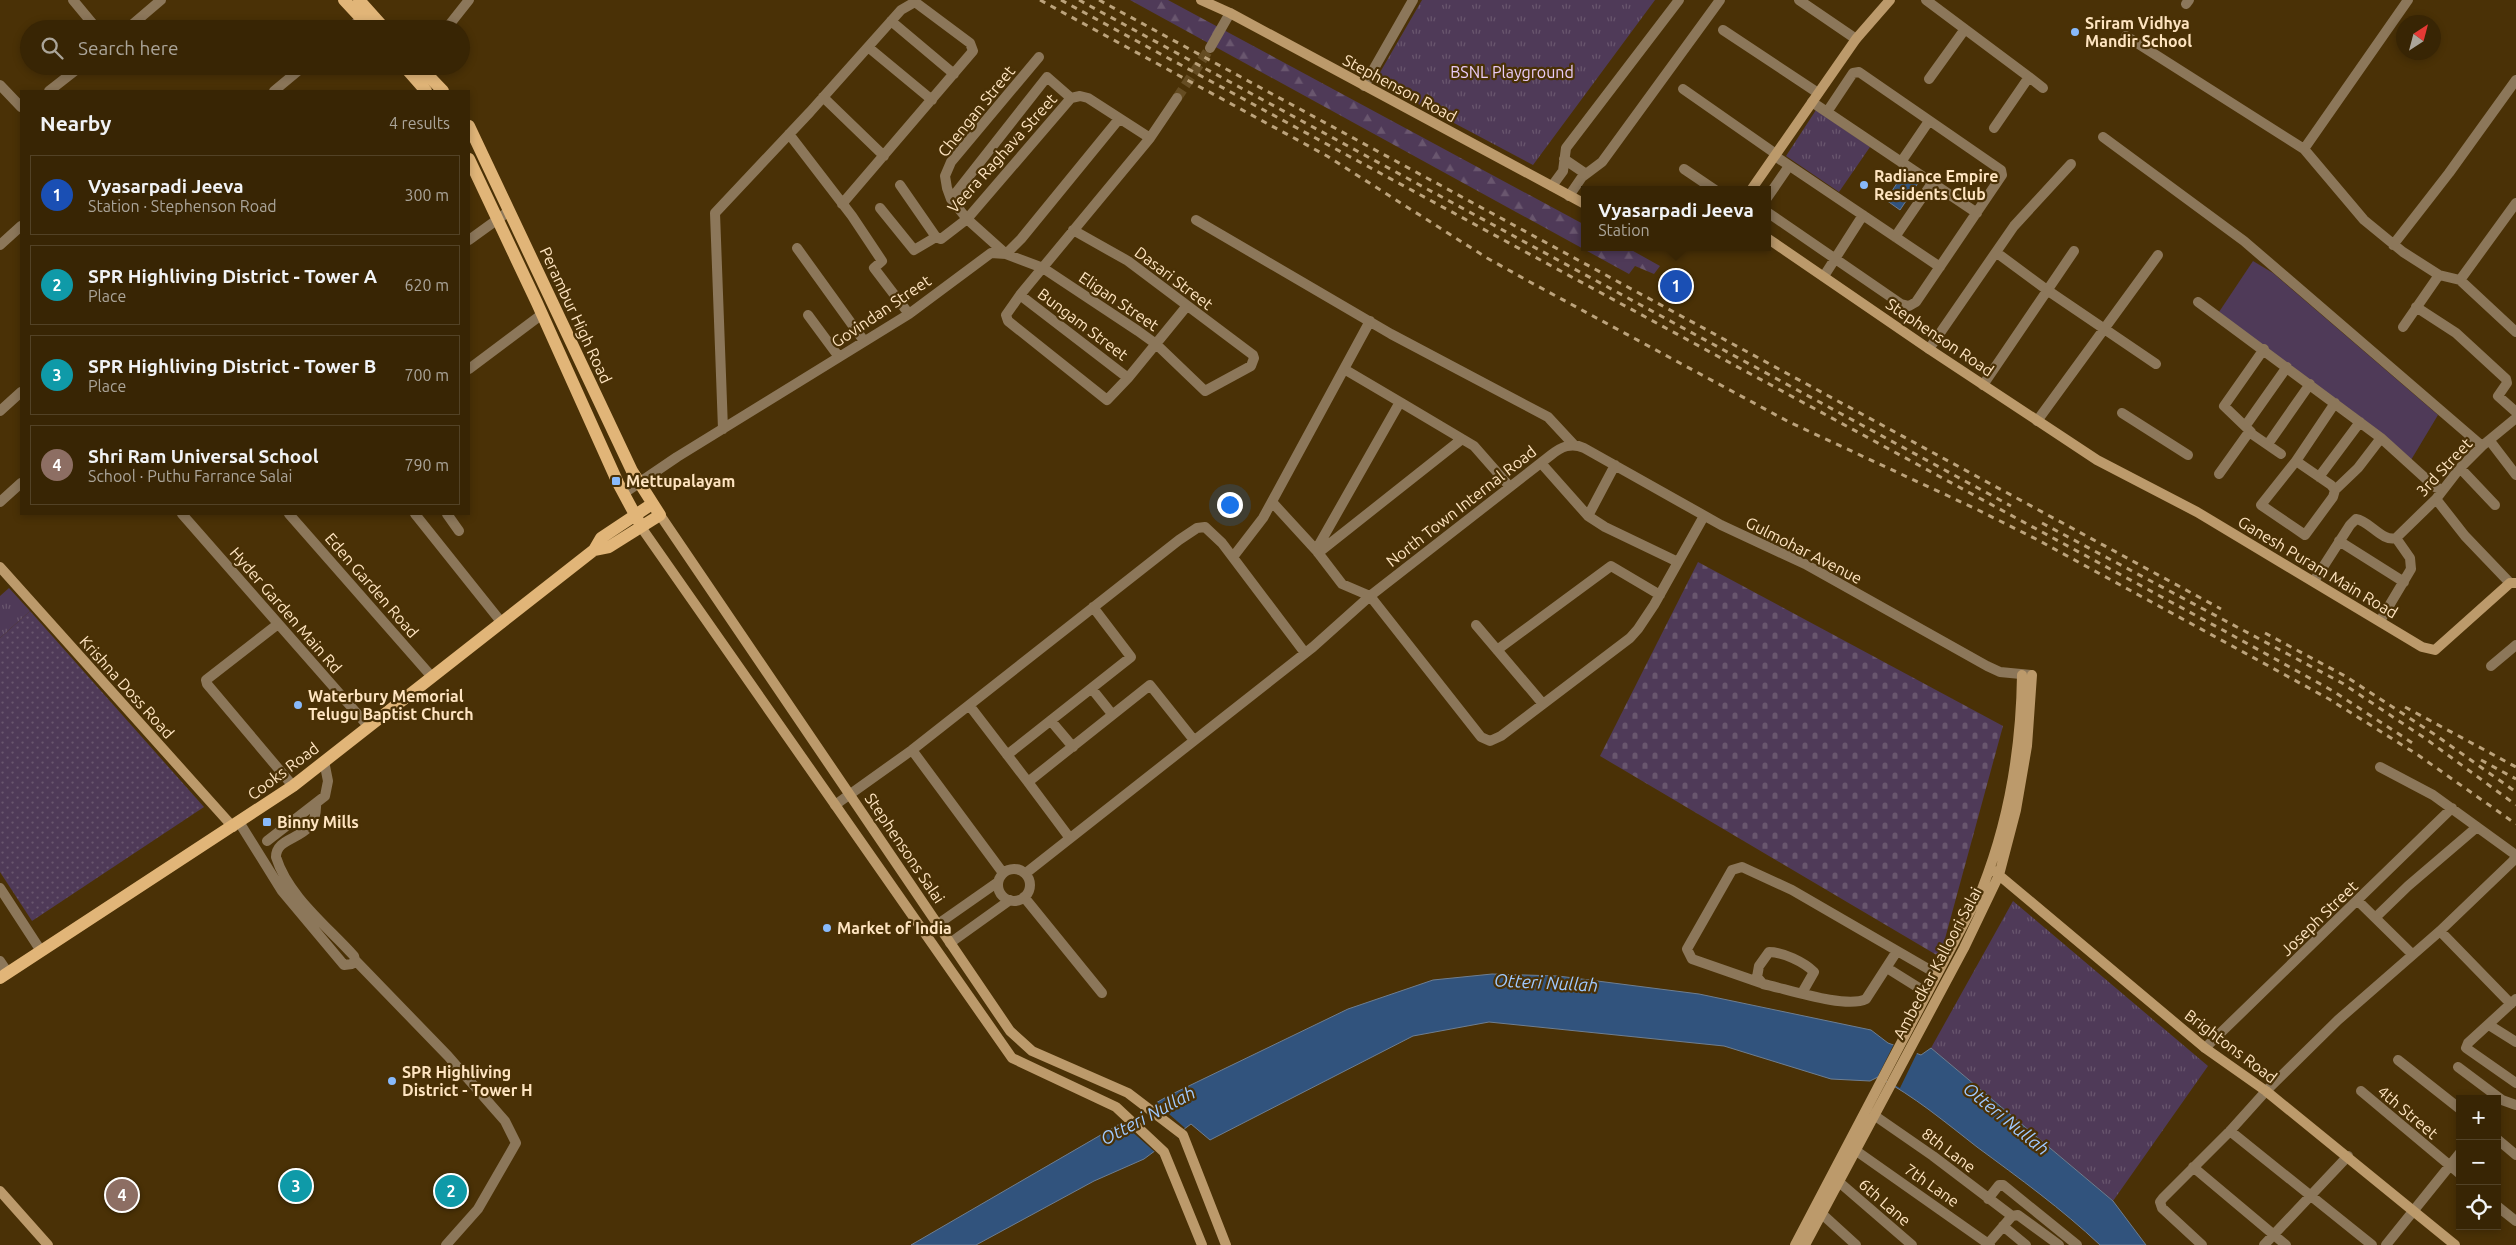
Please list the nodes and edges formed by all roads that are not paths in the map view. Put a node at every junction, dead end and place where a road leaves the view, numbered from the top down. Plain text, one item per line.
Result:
1 (73, 0) edge
2 (161, 0) edge
3 (344, 0) edge
4 (359, 0) edge
5 (469, 0) edge
6 (1413, 0) edge
7 (1679, 0) edge
8 (1720, 0) edge
9 (1799, 0) edge
10 (1890, 0) edge
11 (1926, 0) edge
12 (2408, 0) edge
13 (1208, 2) edge
14 (1230, 13) junction
15 (362, 18) edge
16 (89, 20) edge
17 (138, 20) edge
18 (377, 20) edge
19 (453, 20) edge
20 (891, 21) junction
21 (1964, 29) junction
22 (1723, 30) dead end
23 (2126, 36) dead end
24 (1856, 39) junction
25 (868, 47) junction
26 (1210, 48) tunnel mouth
27 (1039, 56) dead end
28 (954, 74) junction
29 (69, 75) edge
30 (293, 75) edge
31 (416, 75) edge
32 (421, 75) edge
33 (2029, 77) junction
34 (1929, 79) dead end
35 (2516, 80) edge
36 (0, 85) edge
37 (1364, 86) junction
38 (2043, 88) dead end
39 (1683, 89) dead end
40 (50, 90) edge
41 (275, 90) edge
42 (425, 90) edge
43 (442, 90) edge
44 (823, 97) junction
45 (1815, 97) junction
46 (1071, 98) junction
47 (1177, 98) tunnel mouth
48 (932, 100) junction
49 (20, 106) edge
50 (1827, 112) junction
51 (1118, 119) junction
52 (1929, 121) junction
53 (470, 128) edge
54 (1994, 128) dead end
55 (789, 134) junction
56 (1150, 138) junction
57 (2104, 138) dead end
58 (2304, 149) junction
59 (1775, 155) junction
60 (884, 156) junction
61 (1564, 159) junction
62 (470, 160) edge
63 (1901, 162) junction
64 (2071, 164) dead end
65 (1789, 166) junction
66 (1684, 169) dead end
67 (1586, 174) junction
68 (1932, 183) junction
69 (900, 186) dead end
70 (1552, 186) junction
71 (1709, 186) edge
72 (1754, 186) edge
73 (1771, 192) edge
74 (1569, 196) junction
75 (951, 199) junction
76 (1581, 202) edge
77 (2516, 203) edge
78 (842, 204) junction
79 (880, 208) dead end
80 (509, 211) junction
81 (1977, 213) junction
82 (1771, 215) edge
83 (1863, 215) junction
84 (498, 219) junction
85 (966, 219) junction
86 (1196, 220) dead end
87 (20, 227) edge
88 (1073, 230) junction
89 (936, 237) junction
90 (1895, 237) junction
91 (470, 239) edge
92 (1771, 241) edge
93 (0, 245) edge
94 (2393, 245) junction
95 (797, 248) dead end
96 (2074, 251) dead end
97 (1997, 253) junction
98 (1006, 254) junction
99 (2158, 255) dead end
100 (1835, 258) junction
101 (1940, 267) junction
102 (1043, 268) junction
103 (2439, 275) junction
104 (1824, 276) junction
105 (2460, 280) junction
106 (547, 290) junction
107 (2047, 290) junction
108 (1020, 295) junction
109 (534, 297) junction
110 (2198, 302) dead end
111 (1186, 307) junction
112 (2416, 307) junction
113 (908, 314) junction
114 (541, 315) junction
115 (808, 315) dead end
116 (1370, 321) junction
117 (2403, 327) dead end
118 (2104, 329) junction
119 (2516, 332) edge
120 (864, 341) junction
121 (1156, 344) junction
122 (1929, 349) junction
123 (2264, 349) junction
124 (839, 357) junction
125 (2156, 364) dead end
126 (2287, 367) junction
127 (470, 368) edge
128 (1344, 369) junction
129 (1128, 378) junction
130 (2310, 384) junction
131 (1983, 385) junction
132 (1205, 392) joint
133 (20, 393) edge
134 (1400, 402) junction
135 (2335, 403) junction
136 (0, 411) edge
137 (2516, 412) edge
138 (2122, 413) dead end
139 (2516, 418) edge
140 (2037, 421) junction
141 (2360, 422) junction
142 (2249, 428) junction
143 (723, 429) junction
144 (2381, 438) junction
145 (1462, 439) junction
146 (2268, 444) junction
147 (2486, 444) junction
148 (1574, 445) junction
149 (2281, 454) dead end
150 (2188, 455) dead end
151 (2097, 460) joint
152 (2296, 461) junction
153 (1541, 463) junction
154 (1615, 465) junction
155 (2460, 468) junction
156 (2219, 474) dead end
157 (2516, 475) edge
158 (2319, 477) junction
159 (20, 484) edge
160 (639, 484) junction
161 (1510, 487) junction
162 (2335, 490) junction
163 (2443, 490) junction
164 (624, 493) junction
165 (2436, 499) junction
166 (0, 502) edge
167 (1272, 502) junction
168 (652, 504) junction
169 (2495, 505) dead end
170 (183, 515) edge
171 (290, 515) edge
172 (416, 515) edge
173 (447, 515) edge
174 (660, 515) junction
175 (1588, 516) junction
176 (1704, 516) junction
177 (638, 521) junction
178 (459, 531) dead end
179 (2396, 538) junction
180 (2339, 541) junction
181 (1317, 551) junction
182 (1233, 557) junction
183 (1678, 562) junction
184 (0, 568) edge
185 (2314, 581) junction
186 (2404, 582) junction
187 (2513, 583) edge
188 (1660, 595) junction
189 (1370, 596) junction
190 (1093, 608) junction
191 (2380, 621) junction
192 (502, 623) junction
193 (278, 624) junction
194 (1476, 625) dead end
195 (2516, 645) edge
196 (1497, 650) junction
197 (1305, 653) junction
198 (2491, 666) dead end
199 (2027, 675) joint
200 (432, 677) junction
201 (1092, 688) junction
202 (1543, 704) junction
203 (969, 705) junction
204 (1112, 714) junction
205 (1051, 722) junction
206 (368, 726) junction
207 (1193, 739) junction
208 (1073, 747) junction
209 (912, 750) junction
210 (1007, 755) junction
211 (324, 761) junction
212 (2380, 767) dead end
213 (1028, 782) junction
214 (293, 786) junction
215 (851, 795) junction
216 (316, 804) junction
217 (835, 805) junction
218 (2452, 808) junction
219 (236, 825) junction
220 (2477, 827) junction
221 (1069, 837) junction
222 (267, 841) dead end
223 (1995, 871) junction
224 (1026, 873) junction
225 (1001, 877) junction
226 (0, 888) edge
227 (1024, 897) junction
228 (1010, 900) junction
229 (2358, 901) junction
230 (2376, 917) junction
231 (938, 924) junction
232 (2440, 931) junction
233 (950, 943) junction
234 (41, 951) junction
235 (1896, 951) junction
236 (2412, 954) junction
237 (355, 960) junction
238 (0, 961) edge
239 (1886, 968) junction
240 (1937, 974) junction
241 (4, 976) edge
242 (1761, 983) junction
243 (1802, 992) junction
244 (1102, 993) dead end
245 (1927, 993) junction
246 (2514, 1002) edge
247 (2489, 1025) junction
248 (1910, 1036) junction
249 (2516, 1042) edge
250 (2205, 1048) junction
251 (2398, 1060) dead end
252 (2458, 1067) dead end
253 (2516, 1083) edge
254 (2266, 1090) junction
255 (2361, 1091) dead end
256 (2491, 1095) edge
257 (2501, 1103) edge
258 (2516, 1105) edge
259 (2456, 1106) edge
260 (1870, 1112) junction
261 (2230, 1131) junction
262 (2498, 1140) edge
263 (1856, 1150) junction
264 (2516, 1155) edge
265 (2348, 1156) junction
266 (2456, 1158) edge
267 (2450, 1166) junction
268 (2193, 1167) junction
269 (2456, 1171) edge
270 (1839, 1182) junction
271 (0, 1191) edge
272 (2312, 1197) junction
273 (1988, 1199) junction
274 (2501, 1209) edge
275 (2414, 1212) junction
276 (1822, 1214) junction
277 (2012, 1216) junction
278 (2516, 1221) edge
279 (2003, 1226) junction
280 (2273, 1235) junction
281 (1989, 1244) edge
282 (48, 1245) edge
283 (446, 1245) edge
284 (1202, 1245) edge
285 (1226, 1245) edge
286 (1795, 1245) edge
287 (1806, 1245) edge
288 (1856, 1245) edge
289 (1912, 1245) edge
290 (2026, 1245) edge
291 (2059, 1245) edge
292 (2077, 1245) edge
293 (2202, 1245) edge
294 (2264, 1245) edge
295 (2286, 1245) edge
296 (2372, 1245) edge
297 (2386, 1245) edge
298 (2455, 1245) edge

1 - 16 street
2 - 17 street
3 - 15 main road
4 - 18 main road
5 - 19 street
6 - 37 street
7 - 61 street
8 - 67 street
9 - 24 street
10 - 24 main road
11 - 21 street
12 - 58 street
13 - 14 main road, Stephenson Road
14 - 26 street
14 - 37 main road, Stephenson Road
20 - 25 street
20 - 28 street
20 - 28 street
21 - 33 street
21 - 34 street
22 - 45 street
23 - 58 street
24 - 45 main road
25 - 44 street
25 - 48 street
27 - 75 street, Chengan Street
28 - 48 street
29 - 40 street
30 - 41 street
31 - 42 main road
32 - 43 main road
33 - 38 street
33 - 54 street
35 - 94 street
36 - 49 street
37 - 70 main road, Stephenson Road
39 - 59 street
44 - 55 street
44 - 60 street
45 - 50 street
45 - 59 main road
46 - 51 street, Veera Raghava Street
46 - 75 street
46 - 85 street, Veera Raghava Street
47 - 56 street
48 - 60 street
50 - 52 street
50 - 63 street
51 - 56 street
51 - 98 street
52 - 63 street
52 - 81 street
53 - 80 main road, Perambur High Road
55 - 78 street
55 - 143 street
56 - 88 street
57 - 147 street
58 - 94 street
59 - 65 street
59 - 72 main road
60 - 78 street
61 - 67 street
61 - 70 street
62 - 84 main road, Perambur High Road
63 - 68 street
64 - 97 street
65 - 73 street
65 - 83 street
66 - 71 street
67 - 74 street
68 - 81 street
68 - 90 street
69 - 89 street
70 - 74 main road, Stephenson Road
74 - 76 main road, Stephenson Road
75 - 85 street, Chengan Street
77 - 105 street
78 - 113 street
79 - 89 street, Veera Raghava Street
80 - 84 street
80 - 106 main road, Perambur High Road
81 - 101 street
82 - 100 street
83 - 90 street
83 - 100 street
84 - 91 street
84 - 109 main road, Perambur High Road
85 - 89 street, Veera Raghava Street
85 - 98 street, Chengan Street
86 - 116 street
87 - 93 street
88 - 102 street
88 - 111 street, Dasari Street
90 - 101 street
92 - 104 main road, Stephenson Road
94 - 103 street
95 - 120 street
96 - 107 street
97 - 107 street
97 - 122 street
98 - 102 street, Eligan Street
98 - 113 street, Govindan Street
99 - 118 street
100 - 101 street
100 - 104 street
102 - 108 street
102 - 121 street, Eligan Street
103 - 105 street
103 - 112 street
104 - 122 main road, Stephenson Road
105 - 119 street
106 - 109 main road
106 - 160 main road, Perambur High Road
107 - 118 street
107 - 131 street
108 - 129 street, Bungam Street
108 - 129 street
109 - 114 main road, Perambur High Road
110 - 123 street
111 - 121 street
111 - 132 street, Dasari Street
112 - 117 street
112 - 137 street
113 - 120 street, Govindan Street
114 - 127 street
114 - 164 main road, Perambur High Road
115 - 124 street
116 - 128 street
116 - 148 street
118 - 125 street
118 - 140 street
120 - 124 street, Govindan Street
121 - 129 street
121 - 132 street, Eligan Street
122 - 131 main road, Stephenson Road
123 - 126 street
123 - 142 street
124 - 143 street, Govindan Street
126 - 130 street
126 - 142 street
128 - 134 street
128 - 167 street
130 - 135 street
130 - 146 street
131 - 140 main road, Stephenson Road
133 - 136 street
134 - 145 street
134 - 181 street
135 - 141 street
135 - 152 street
138 - 150 street
139 - 147 street, 3rd Street
140 - 151 main road, Stephenson Road
141 - 144 street
141 - 158 street
142 - 146 street
142 - 156 street
143 - 160 street, Govindan Street
144 - 162 street
144 - 163 street
145 - 161 street
145 - 181 street
146 - 149 street
147 - 155 street, 3rd Street
147 - 157 street
148 - 153 street, North Town Internal Road
148 - 154 street, Gulmohar Avenue
151 - 185 main road, Ganesh Puram Main Road
152 - 158 street
152 - 162 street
153 - 161 street, North Town Internal Road
153 - 175 street
154 - 175 street
154 - 176 street, Gulmohar Avenue
155 - 163 street, 3rd Street
155 - 169 street
158 - 162 street
159 - 166 street
160 - 164 street, Govindan Street
160 - 168 main road, Perambur High Road
161 - 189 street, North Town Internal Road
163 - 165 street, 3rd Street
164 - 177 main road, Perambur High Road
165 - 179 street, 3rd Street
165 - 187 street
167 - 181 street
167 - 182 street
168 - 174 main road, Perambur High Road
168 - 177 main road, Cooks Road
170 - 193 street, Hyder Garden Main Rd
171 - 200 street, Eden Garden Road
172 - 192 street
173 - 178 street
174 - 177 main road, Cooks Road
174 - 215 main road, Stephensons Salai
175 - 183 street
176 - 183 street
176 - 199 street, Gulmohar Avenue
177 - 192 main road, Cooks Road
177 - 217 main road, Stephensons Salai
179 - 180 street
179 - 186 street
180 - 185 street
180 - 186 street
181 - 189 street
182 - 190 street
182 - 197 street
183 - 188 street
184 - 219 main road, Krishna Doss Road
185 - 191 main road, Ganesh Puram Main Road
186 - 191 street
187 - 191 main road, Ganesh Puram Main Road
188 - 196 street
188 - 202 street
189 - 197 street, North Town Internal Road
189 - 202 street
190 - 201 street
190 - 203 street
192 - 200 main road, Cooks Road
193 - 206 street, Hyder Garden Main Rd
193 - 214 street
194 - 196 street
195 - 198 street
196 - 202 street
197 - 207 street, North Town Internal Road
199 - 223 main road, Ambedkar Kalloori Salai
200 - 206 main road, Cooks Road
201 - 204 street
201 - 205 street
203 - 209 street
203 - 210 street
204 - 207 street
204 - 208 street
205 - 208 street
205 - 210 street
206 - 211 main road, Cooks Road
207 - 221 street, North Town Internal Road
208 - 213 street
209 - 215 street
209 - 225 street
210 - 213 street
211 - 214 main road, Cooks Road
211 - 216 street
212 - 218 street
213 - 221 street
214 - 219 main road, Cooks Road
215 - 217 street
215 - 231 main road, Stephensons Salai
216 - 222 street
216 - 237 street
217 - 284 main road, Stephensons Salai
218 - 220 street
218 - 229 street, Joseph Street
219 - 234 main road, Cooks Road
219 - 237 street
220 - 230 street
220 - 232 street
221 - 224 street, North Town Internal Road
223 - 240 main road, Ambedkar Kalloori Salai
223 - 248 main road, Ambedkar Kalloori Salai
223 - 250 main road, Brightons Road
224 - 225 street
224 - 227 street
225 - 228 street
225 - 231 street
226 - 234 street
227 - 228 street
227 - 244 street
228 - 233 street
229 - 230 street
229 - 250 street, Joseph Street
230 - 236 street
231 - 233 main road, Stephensons Salai
232 - 236 street
232 - 246 street
233 - 285 main road, Stephensons Salai
234 - 241 main road, Cooks Road
235 - 239 street
235 - 240 street
235 - 242 street
236 - 254 street
237 - 283 street
238 - 241 street
239 - 243 street
239 - 245 street
240 - 245 main road, Ambedkar Kalloori Salai
242 - 243 street
242 - 243 street
245 - 248 main road, Ambedkar Kalloori Salai
246 - 247 street
247 - 249 street
247 - 253 street
248 - 260 main road, Ambedkar Kalloori Salai
250 - 254 main road, Brightons Road
251 - 259 street
252 - 256 street
254 - 261 street
254 - 265 main road, Brightons Road
255 - 267 street, 4th Street
257 - 258 street
260 - 263 main road, Ambedkar Kalloori Salai
260 - 273 street, 8th Lane
260 - 286 main road, Ambedkar Kalloori Salai
261 - 268 street
261 - 272 street
262 - 264 street
263 - 270 main road, Ambedkar Kalloori Salai
263 - 281 street, 7th Lane
265 - 272 street
265 - 275 main road, Brightons Road
266 - 267 street
267 - 269 street, 4th Street
267 - 275 street
268 - 280 street
268 - 293 street
270 - 276 main road, Ambedkar Kalloori Salai
270 - 289 street, 6th Lane
271 - 282 main road
272 - 280 street
272 - 296 street
273 - 277 street, 8th Lane
273 - 292 street
274 - 278 street
275 - 297 street
275 - 298 main road, Brightons Road
276 - 287 main road, Ambedkar Kalloori Salai
276 - 288 street
277 - 279 street
277 - 291 street, 8th Lane
279 - 281 street
279 - 290 street
280 - 294 street
280 - 295 street

